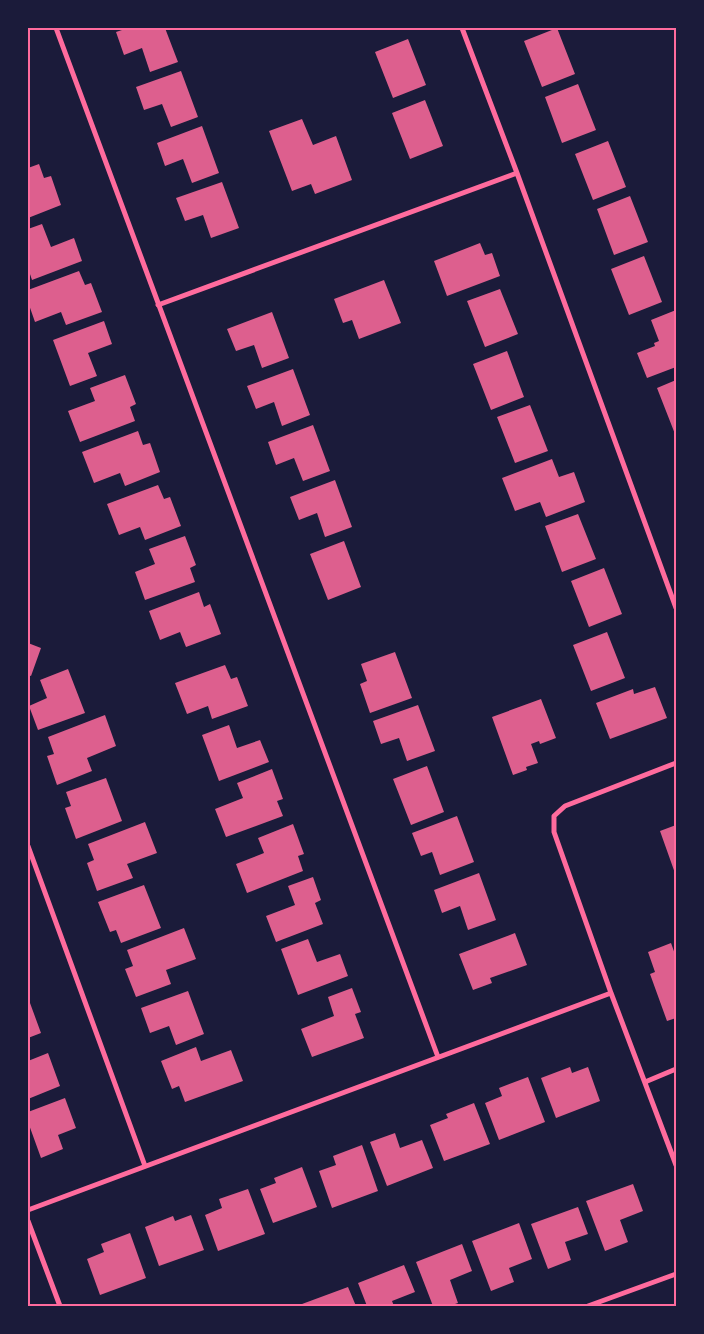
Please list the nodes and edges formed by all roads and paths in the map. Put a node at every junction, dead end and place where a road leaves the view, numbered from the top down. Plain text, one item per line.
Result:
1 (56, 28) edge
2 (462, 28) edge
3 (517, 172) junction
4 (158, 305) junction
5 (676, 608) edge
6 (676, 763) edge
7 (28, 846) edge
8 (610, 993) junction
9 (438, 1057) junction
10 (676, 1069) edge
11 (645, 1082) junction
12 (676, 1165) edge
13 (146, 1166) junction
14 (28, 1210) edge
15 (28, 1221) edge
16 (676, 1274) edge
17 (60, 1306) edge
18 (588, 1306) edge

1 - 4 street
2 - 3 street
3 - 4 street
3 - 5 street
4 - 9 street
6 - 8 street
7 - 13 street
8 - 9 street
8 - 11 street
9 - 13 street
10 - 11 street
11 - 12 street
13 - 14 street
15 - 17 street
16 - 18 street

